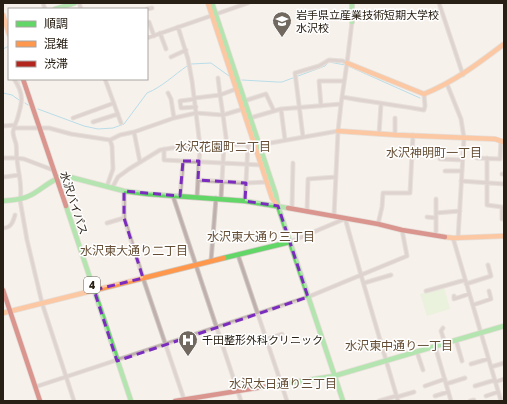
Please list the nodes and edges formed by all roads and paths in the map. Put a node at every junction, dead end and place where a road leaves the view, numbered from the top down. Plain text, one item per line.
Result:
1 (208, 3) edge
2 (212, 3) edge
3 (248, 3) edge
4 (352, 3) edge
5 (439, 3) edge
6 (72, 4) edge
7 (58, 8) edge
8 (152, 8) dead end
9 (148, 10) edge
10 (3, 15) edge
11 (214, 15) junction
12 (149, 22) dead end
13 (352, 22) joint
14 (6, 24) edge
15 (178, 27) junction
16 (160, 33) junction
17 (154, 36) junction
18 (148, 38) edge
19 (504, 44) edge
20 (166, 49) dead end
21 (186, 50) junction
22 (171, 57) dead end
23 (347, 63) junction
24 (463, 75) junction
25 (218, 78) dead end
26 (15, 80) edge
27 (23, 80) edge
28 (105, 80) edge
29 (344, 81) junction
30 (447, 84) junction
31 (238, 89) junction
32 (168, 94) dead end
33 (424, 94) junction
34 (220, 95) junction
35 (342, 97) junction
36 (195, 99) junction
37 (244, 100) junction
38 (114, 103) junction
39 (341, 104) junction
40 (381, 104) junction
41 (321, 106) junction
42 (196, 107) junction
43 (299, 107) junction
44 (245, 108) junction
45 (281, 109) junction
46 (274, 111) junction
47 (196, 113) junction
48 (118, 114) junction
49 (223, 115) junction
50 (73, 118) dead end
51 (174, 118) junction
52 (250, 118) junction
53 (395, 118) dead end
54 (93, 122) dead end
55 (121, 123) dead end
56 (3, 126) edge
57 (14, 127) junction
58 (40, 128) junction
59 (338, 131) junction
60 (134, 132) junction
61 (379, 134) junction
62 (395, 135) junction
63 (413, 135) junction
64 (303, 137) junction
65 (464, 138) junction
66 (110, 140) junction
67 (285, 140) junction
68 (503, 142) edge
69 (248, 144) junction
70 (225, 145) junction
71 (257, 145) junction
72 (200, 146) junction
73 (164, 149) junction
74 (3, 158) edge
75 (16, 158) junction
76 (477, 158) dead end
77 (487, 158) junction
78 (440, 159) dead end
79 (462, 160) junction
80 (183, 161) junction
81 (199, 161) junction
82 (140, 162) junction
83 (223, 163) junction
84 (293, 163) dead end
85 (247, 164) junction
86 (261, 165) junction
87 (54, 170) junction
88 (445, 171) dead end
89 (462, 172) junction
90 (19, 176) junction
91 (336, 176) junction
92 (4, 177) dead end
93 (57, 178) junction
94 (198, 180) junction
95 (222, 181) junction
96 (461, 181) junction
97 (267, 182) junction
98 (246, 183) junction
99 (486, 183) junction
100 (504, 184) edge
101 (109, 187) junction
102 (124, 191) junction
103 (173, 196) junction
104 (180, 196) junction
105 (197, 197) junction
106 (218, 198) junction
107 (436, 199) dead end
108 (20, 200) junction
109 (3, 201) edge
110 (246, 201) junction
111 (278, 206) junction
112 (292, 208) junction
113 (307, 211) junction
114 (460, 211) junction
115 (436, 212) junction
116 (15, 215) dead end
117 (334, 216) junction
118 (427, 217) dead end
119 (124, 218) junction
120 (345, 218) junction
121 (436, 218) junction
122 (502, 219) dead end
123 (107, 223) dead end
124 (378, 224) junction
125 (3, 228) edge
126 (402, 230) junction
127 (435, 235) junction
128 (504, 236) edge
129 (456, 238) junction
130 (290, 242) junction
131 (238, 255) junction
132 (211, 262) junction
133 (196, 265) junction
134 (488, 265) dead end
135 (361, 275) junction
136 (391, 275) dead end
137 (143, 278) junction
138 (465, 280) junction
139 (364, 283) junction
140 (466, 284) junction
141 (3, 290) edge
142 (94, 290) junction
143 (426, 291) dead end
144 (489, 291) dead end
145 (470, 294) junction
146 (454, 296) dead end
147 (308, 297) junction
148 (42, 303) junction
149 (473, 305) junction
150 (10, 311) junction
151 (3, 313) edge
152 (258, 313) junction
153 (504, 326) edge
154 (216, 327) junction
155 (443, 328) dead end
156 (481, 333) junction
157 (282, 334) dead end
158 (267, 339) junction
159 (456, 340) junction
160 (165, 344) junction
161 (445, 344) junction
162 (435, 346) junction
163 (417, 352) junction
164 (488, 359) junction
165 (117, 361) junction
166 (386, 361) junction
167 (462, 361) dead end
168 (504, 363) edge
169 (472, 364) dead end
170 (491, 367) junction
171 (423, 370) dead end
172 (334, 376) junction
173 (66, 377) junction
174 (465, 378) dead end
175 (445, 379) junction
176 (504, 379) edge
177 (495, 381) junction
178 (282, 384) junction
179 (446, 384) junction
180 (425, 386) dead end
181 (475, 386) dead end
182 (35, 387) junction
183 (238, 391) junction
184 (414, 392) dead end
185 (448, 392) junction
186 (498, 392) junction
187 (504, 395) edge
188 (435, 396) dead end
189 (486, 396) dead end
190 (499, 397) junction
191 (397, 398) edge
192 (184, 400) edge
193 (474, 400) dead end
194 (40, 401) edge
195 (74, 401) edge
196 (131, 401) edge
197 (175, 401) edge
198 (241, 401) edge
199 (287, 401) edge
200 (343, 401) edge
201 (379, 401) edge
202 (451, 401) edge
203 (470, 401) edge
204 (501, 401) edge

1 - 11 main road
2 - 11 main road
3 - 11 street
4 - 13 main road
5 - 24 street
6 - 7 main road
8 - 9 street
10 - 14 main road
11 - 15 street
11 - 31 main road
12 - 17 street
13 - 23 street
15 - 16 street
15 - 21 street
16 - 17 street
16 - 20 street
17 - 18 street
19 - 24 main road
21 - 22 street
21 - 36 street
23 - 29 street
23 - 33 main road
23 - 43 street
24 - 30 main road
25 - 34 street
26 - 57 street
27 - 58 main road, 水沢バイパス / 4
28 - 38 street
29 - 35 street
29 - 41 street
30 - 33 main road
30 - 65 street
31 - 34 street
31 - 37 main road
31 - 44 main road
32 - 51 street
33 - 40 street
34 - 36 street
34 - 49 street
35 - 39 street
35 - 40 street
36 - 42 street
36 - 42 street
37 - 44 main road
37 - 46 street
38 - 48 street
38 - 50 street
39 - 41 street
39 - 59 street
40 - 61 street
41 - 43 street
42 - 47 street
43 - 45 street
43 - 64 street
44 - 49 street
44 - 52 main road
44 - 71 main road
45 - 46 street
45 - 67 street
46 - 52 street
47 - 49 street
47 - 51 street
47 - 72 street
48 - 54 street
48 - 55 street
49 - 70 street
51 - 60 street
52 - 71 main road
53 - 62 street
56 - 57 street
57 - 58 street
57 - 75 street
58 - 66 street
58 - 87 main road, 水沢バイパス / 4
59 - 61 main road
59 - 64 street
59 - 91 street
60 - 66 street
60 - 82 street
61 - 62 main road
62 - 63 main road
63 - 65 main road
63 - 124 street
64 - 67 street
65 - 68 main road
65 - 79 street
66 - 101 street
67 - 71 street
68 - 77 street
69 - 70 street
69 - 71 street
69 - 85 street
70 - 72 street
70 - 83 street
71 - 86 main road
71 - 111 main road
72 - 73 street
72 - 81 street
73 - 80 street
73 - 82 street
74 - 75 street
75 - 87 street
75 - 90 street
76 - 77 street
77 - 99 street
78 - 79 street
79 - 89 street
80 - 81 street
80 - 104 street
81 - 83 street
81 - 94 street
82 - 101 street
83 - 85 street
83 - 95 street
84 - 112 street
85 - 86 street
85 - 98 street
86 - 97 main road
87 - 93 main road, 水沢バイパス / 4
88 - 89 street
89 - 96 street
90 - 92 street
90 - 108 street
91 - 113 street
91 - 117 street
93 - 101 main road
93 - 108 main road
93 - 142 main road, 水沢バイパス / 4
94 - 95 street
94 - 105 street
95 - 98 street
95 - 106 street
96 - 99 street
96 - 114 street
97 - 98 street
97 - 111 main road
98 - 110 street
99 - 100 street
99 - 122 street
101 - 102 main road
102 - 103 main road
102 - 119 street
103 - 104 main road
103 - 133 street
104 - 105 main road
105 - 106 main road
106 - 110 main road
106 - 132 street
107 - 115 street
108 - 109 main road
108 - 148 street
110 - 111 main road
111 - 112 main road
111 - 130 main road
112 - 113 main road
113 - 117 main road
114 - 115 street
114 - 129 street
115 - 121 street
116 - 125 street
117 - 120 main road
118 - 121 street
119 - 123 street
119 - 137 street
120 - 124 main road
120 - 130 street
120 - 135 street
121 - 127 street
124 - 126 main road
126 - 127 main road
126 - 135 street
127 - 129 main road
128 - 129 main road
129 - 138 street
130 - 131 main road
130 - 147 main road
131 - 132 main road
131 - 152 street
132 - 133 main road
133 - 137 main road
133 - 154 street
134 - 140 street
135 - 139 street
135 - 147 street
136 - 139 street
137 - 142 main road
137 - 160 street
138 - 140 street
138 - 143 street
139 - 166 street
140 - 145 street
141 - 150 main road
142 - 148 main road
142 - 165 main road, 水沢バイパス / 4
144 - 149 street
145 - 146 street
145 - 149 street
147 - 152 street
147 - 172 main road
148 - 150 main road
148 - 173 street
149 - 156 street
150 - 151 main road
150 - 182 main road
152 - 154 street
152 - 158 street
153 - 156 main road
154 - 160 street
154 - 183 street
155 - 161 street
156 - 159 main road
156 - 164 street
157 - 158 street
158 - 178 street
159 - 161 main road
159 - 167 street
160 - 165 street
160 - 192 street
161 - 162 main road
162 - 163 main road
162 - 175 street
163 - 166 main road
163 - 171 street
164 - 169 street
164 - 170 street
165 - 173 street
165 - 196 main road, 水沢バイパス / 4
166 - 172 main road
166 - 191 street
168 - 170 street
170 - 177 street
172 - 178 main road
172 - 200 main road
173 - 182 street
173 - 195 street
174 - 179 street
175 - 179 street
175 - 180 street
176 - 177 street
177 - 181 street
177 - 186 street
178 - 183 main road
178 - 199 street
179 - 185 street
182 - 194 main road
183 - 192 main road
183 - 198 street
184 - 191 street
185 - 188 street
185 - 202 street
186 - 189 street
186 - 190 street
187 - 190 street
190 - 204 street
191 - 201 street
192 - 197 main road
193 - 203 street

